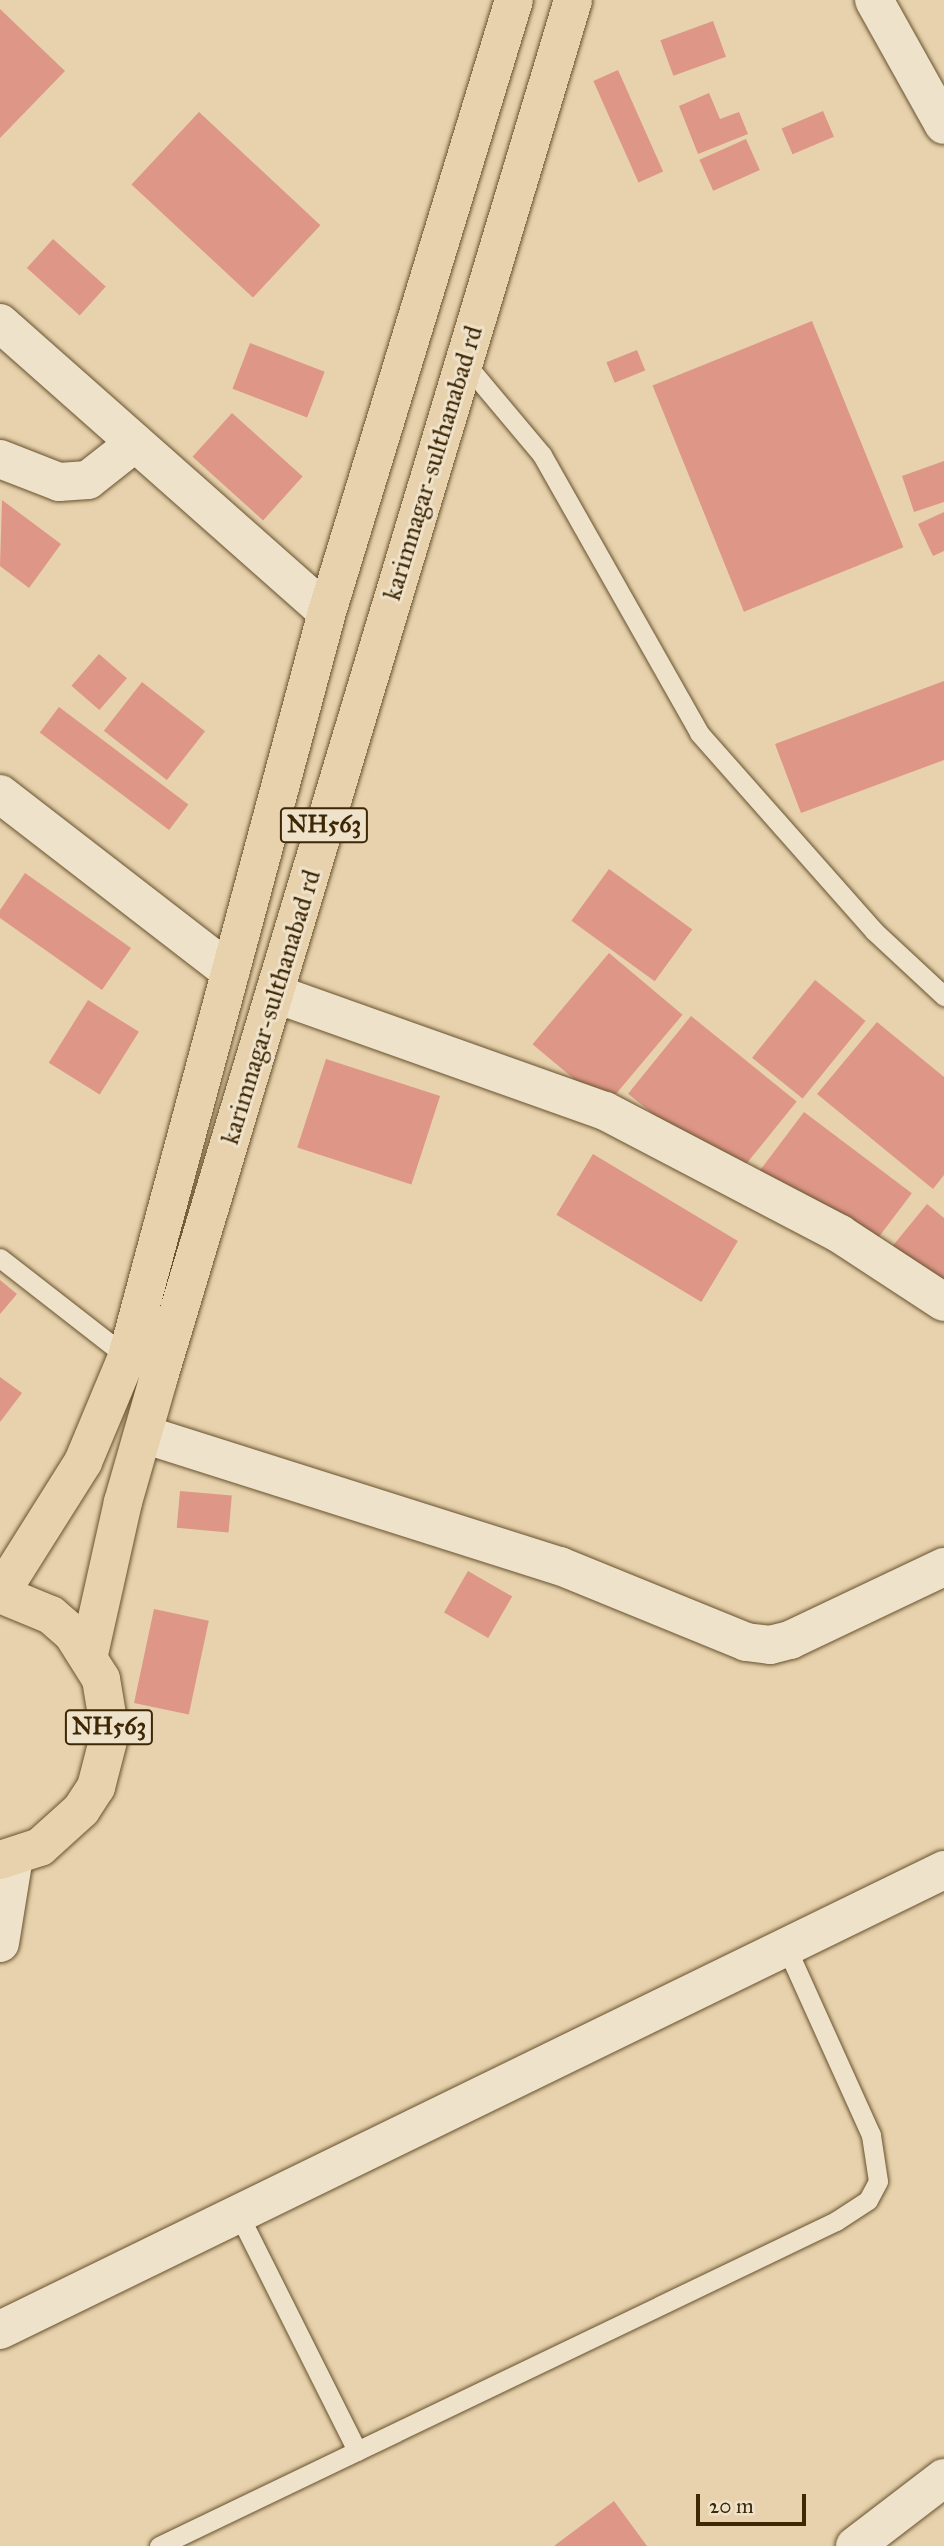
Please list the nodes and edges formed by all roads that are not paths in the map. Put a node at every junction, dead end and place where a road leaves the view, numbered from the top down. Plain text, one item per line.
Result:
1 (514, 0) edge
2 (573, 0) edge
3 (874, 0) edge
4 (944, 125) edge
5 (0, 323) edge
6 (464, 362) junction
7 (135, 443) junction
8 (0, 459) edge
9 (327, 612) junction
10 (0, 794) edge
11 (230, 972) junction
12 (275, 994) junction
13 (944, 996) edge
14 (0, 1258) edge
15 (944, 1302) edge
16 (127, 1357) junction
17 (143, 1434) junction
18 (944, 1567) edge
19 (0, 1594) edge
20 (89, 1654) junction
21 (7, 1859) edge
22 (944, 1870) edge
23 (0, 1944) edge
24 (786, 1947) junction
25 (239, 2215) junction
26 (0, 2330) edge
27 (357, 2451) junction
28 (944, 2479) edge
29 (159, 2546) edge
30 (855, 2546) edge

1 - 9 highway, NH563
2 - 6 highway, karimnagar-sulthanabad rd / NH563
3 - 4 street
5 - 7 street
6 - 12 highway, karimnagar-sulthanabad rd / NH563
6 - 13 lane
7 - 8 street
7 - 9 street
9 - 11 highway, NH563
10 - 11 street
11 - 16 highway, NH563
12 - 15 street
12 - 17 highway, karimnagar-sulthanabad rd / NH563
14 - 16 lane
16 - 19 highway, NH563
17 - 18 street
17 - 20 highway, karimnagar-sulthanabad rd / NH563
19 - 20 highway, NH563
20 - 21 highway, NH563
21 - 23 street
22 - 24 street
24 - 25 street
24 - 27 lane
25 - 26 street
25 - 27 lane
27 - 29 lane
28 - 30 street

